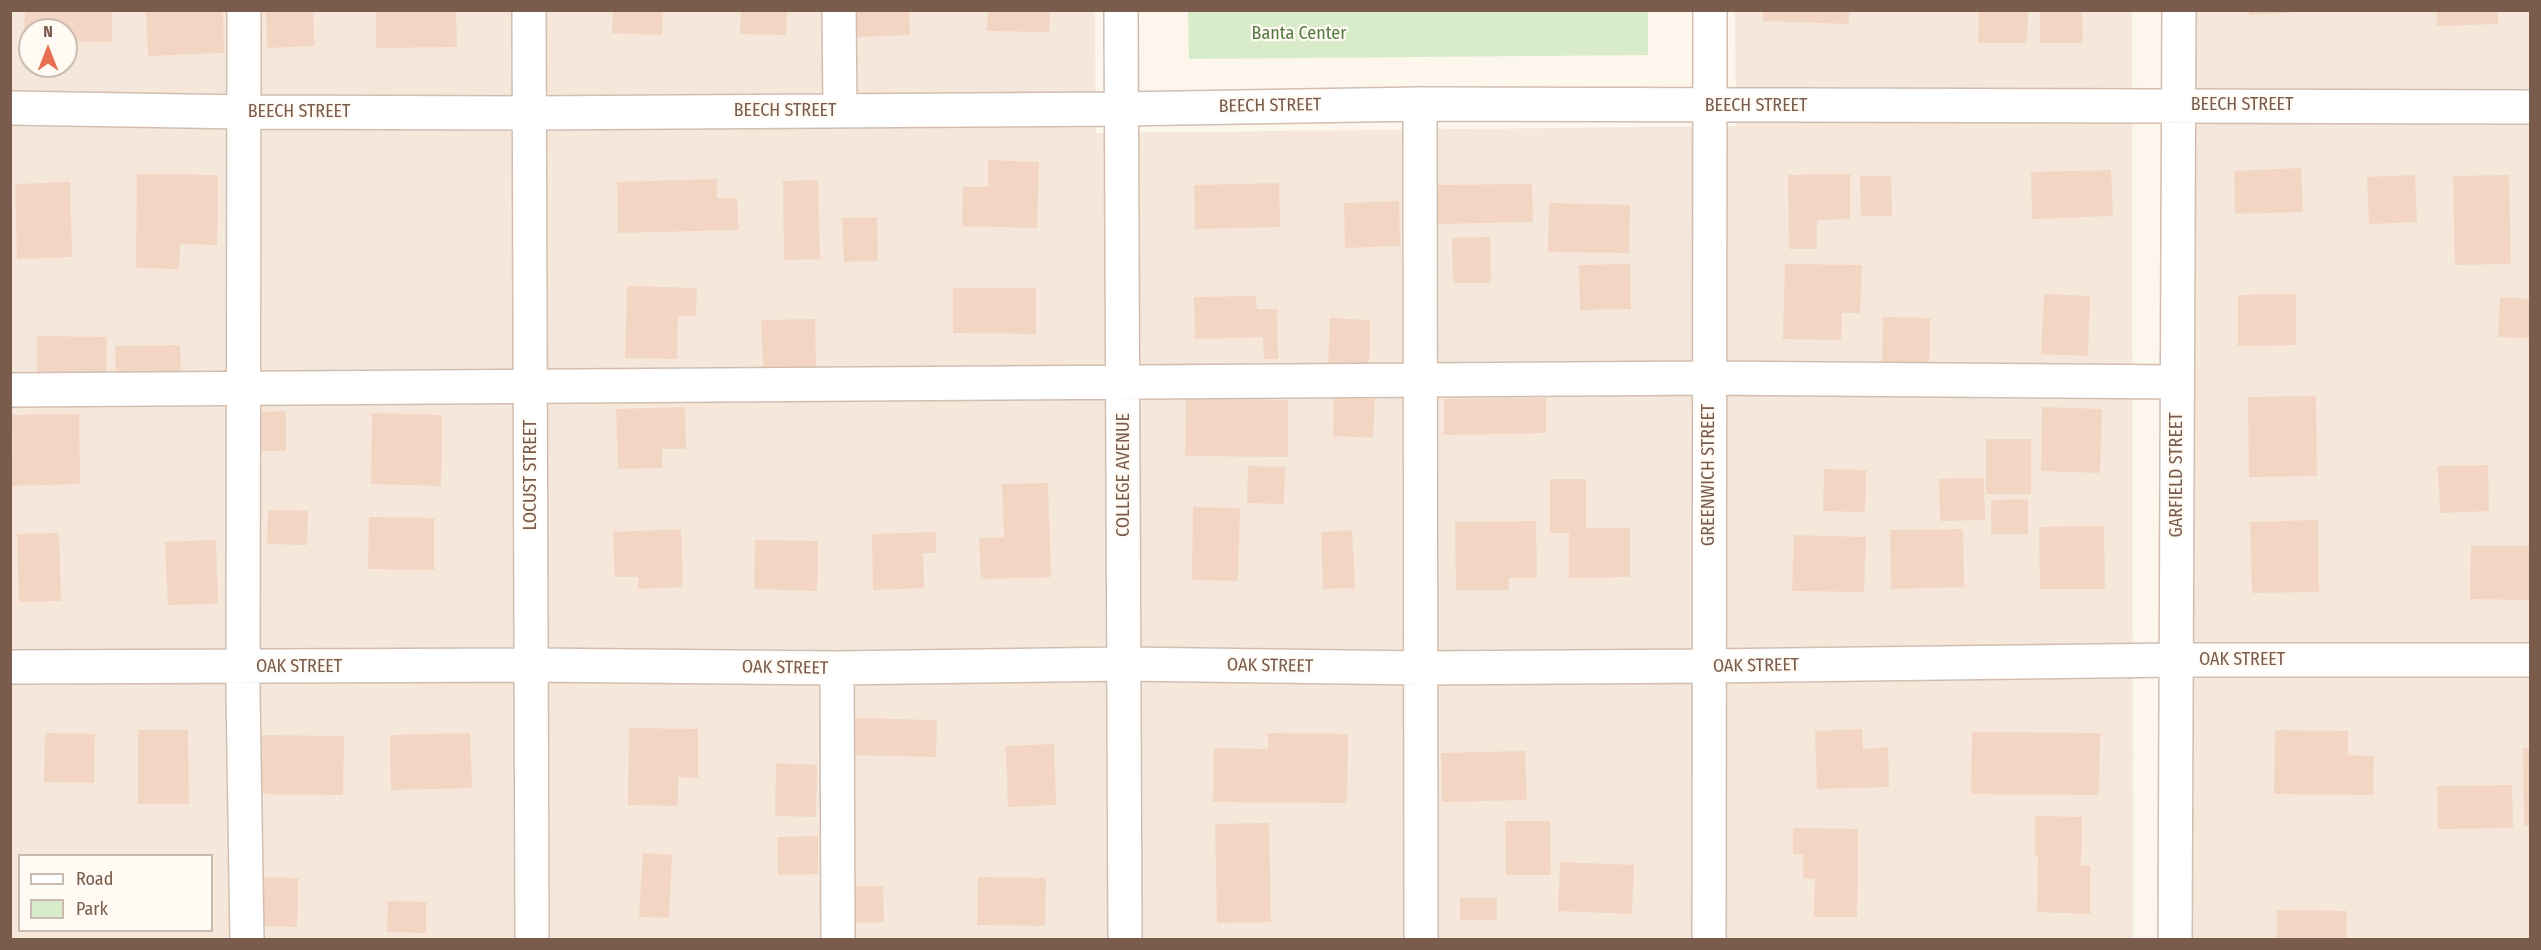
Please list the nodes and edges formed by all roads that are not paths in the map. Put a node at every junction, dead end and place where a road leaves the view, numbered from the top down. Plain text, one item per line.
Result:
1 (244, 10) edge
2 (529, 10) edge
3 (839, 10) edge
4 (1121, 10) edge
5 (1710, 10) edge
6 (2179, 10) edge
7 (1420, 104) junction
8 (2178, 104) junction
9 (1710, 106) junction
10 (2530, 107) edge
11 (10, 108) edge
12 (1121, 109) junction
13 (840, 111) junction
14 (244, 112) junction
15 (529, 113) junction
16 (1709, 378) junction
17 (1422, 380) junction
18 (2177, 382) junction
19 (1124, 384) junction
20 (530, 387) junction
21 (243, 388) junction
22 (10, 390) edge
23 (2176, 660) junction
24 (2530, 660) edge
25 (1124, 664) junction
26 (532, 665) junction
27 (1709, 666) junction
28 (10, 667) edge
29 (243, 667) junction
30 (837, 668) junction
31 (1422, 668) junction
32 (247, 939) edge
33 (532, 939) edge
34 (838, 939) edge
35 (1125, 939) edge
36 (1421, 939) edge
37 (1709, 939) edge
38 (2175, 939) edge

1 - 14 street
2 - 15 street, LOCUST STREET
3 - 13 street
4 - 12 street, COLLEGE AVENUE
5 - 9 street, GREENWICH STREET
6 - 8 street, GARFIELD STREET
7 - 9 street, BEECH STREET
7 - 12 street, BEECH STREET
7 - 17 street
8 - 9 street, BEECH STREET
8 - 10 street, BEECH STREET
8 - 18 street, GARFIELD STREET
9 - 16 street, GREENWICH STREET
11 - 14 street, BEECH STREET
12 - 13 street, BEECH STREET
12 - 19 street, COLLEGE AVENUE
13 - 15 street, BEECH STREET
14 - 15 street, BEECH STREET
14 - 21 street
15 - 20 street, LOCUST STREET
16 - 17 street
16 - 18 street
16 - 27 street, GREENWICH STREET
17 - 19 street
17 - 31 street
18 - 23 street, GARFIELD STREET
19 - 20 street
19 - 25 street, COLLEGE AVENUE
20 - 21 street
20 - 26 street, LOCUST STREET
21 - 22 street
21 - 29 street
23 - 24 street, OAK STREET
23 - 27 street, OAK STREET
23 - 38 street, GARFIELD STREET
25 - 30 street, OAK STREET
25 - 31 street, OAK STREET
25 - 35 street, COLLEGE AVENUE
26 - 29 street, OAK STREET
26 - 30 street, OAK STREET
26 - 33 street, LOCUST STREET
27 - 31 street, OAK STREET
27 - 37 street, GREENWICH STREET
28 - 29 street, OAK STREET
29 - 32 street
30 - 34 street
31 - 36 street

